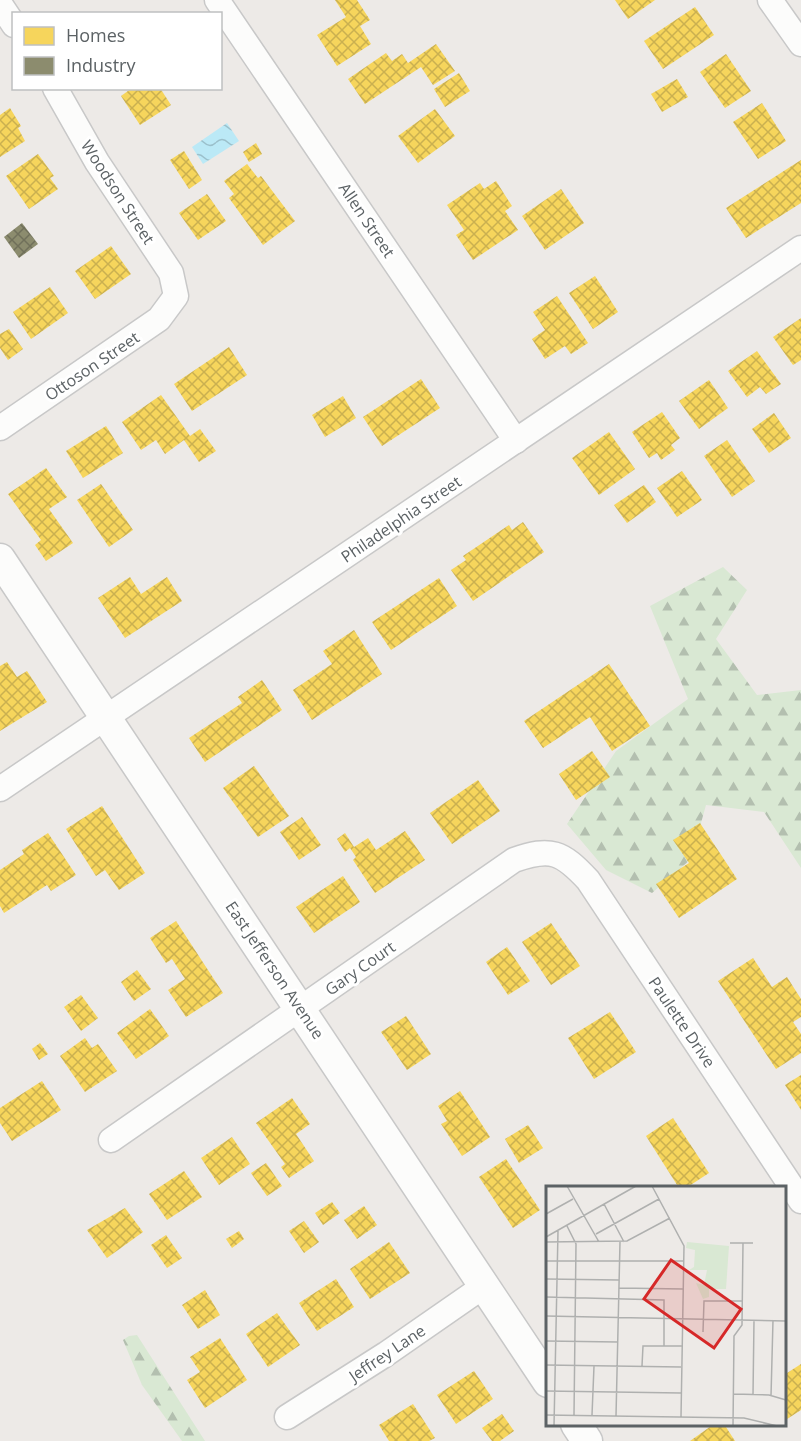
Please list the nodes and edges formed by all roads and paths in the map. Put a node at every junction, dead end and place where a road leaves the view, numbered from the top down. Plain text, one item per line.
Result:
1 (217, 0) edge
2 (770, 0) edge
3 (0, 4) edge
4 (12, 22) edge
5 (801, 44) edge
6 (56, 90) edge
7 (801, 248) edge
8 (176, 296) joint
9 (0, 428) edge
10 (516, 441) junction
11 (0, 559) edge
12 (106, 720) junction
13 (0, 789) edge
14 (554, 852) joint
15 (301, 1009) junction
16 (111, 1140) dead end
17 (801, 1201) edge
18 (484, 1286) junction
19 (546, 1379) edge
20 (287, 1417) dead end
21 (577, 1426) edge
22 (587, 1441) edge

1 - 10 street, Allen Street
2 - 5 street
3 - 4 street
6 - 8 street, Woodson Street
7 - 10 street, Philadelphia Street
8 - 9 street, Ottoson Street
10 - 12 street, Philadelphia Street
11 - 12 street, East Jefferson Avenue
12 - 13 street, Philadelphia Street
12 - 15 street, East Jefferson Avenue
14 - 15 street, Gary Court
14 - 17 street, Paulette Drive
15 - 16 street, Gary Court
15 - 18 street, East Jefferson Avenue
18 - 19 street, East Jefferson Avenue
18 - 20 street, Jeffrey Lane
21 - 22 street

